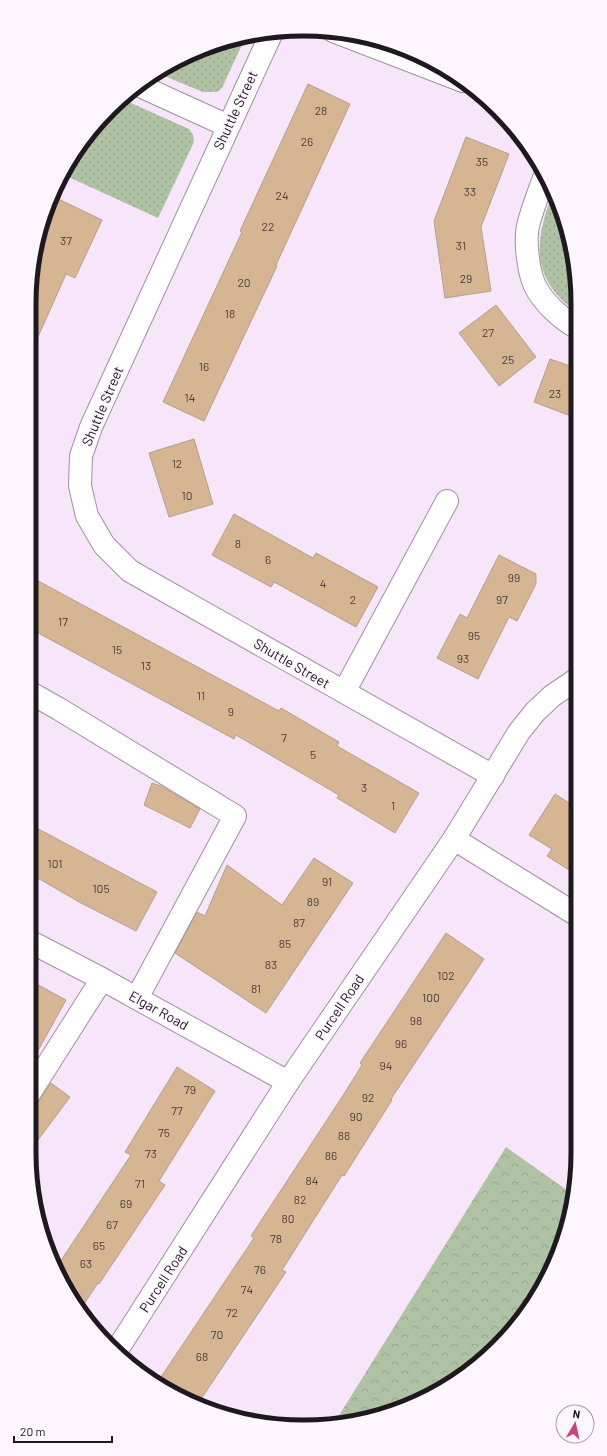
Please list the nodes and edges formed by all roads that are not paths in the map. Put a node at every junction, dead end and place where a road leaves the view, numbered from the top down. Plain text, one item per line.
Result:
1 (269, 38) edge
2 (364, 43) edge
3 (430, 68) edge
4 (145, 88) edge
5 (228, 126) junction
6 (542, 183) edge
7 (571, 324) edge
8 (447, 501) dead end
9 (571, 683) edge
10 (344, 692) junction
11 (36, 696) edge
12 (493, 776) junction
13 (454, 839) junction
14 (571, 911) edge
15 (36, 945) edge
16 (102, 979) junction
17 (137, 998) junction
18 (288, 1082) junction
19 (36, 1083) edge
20 (119, 1347) edge

1 - 5 street, Shuttle Street
2 - 3 street
4 - 5 street
5 - 10 street, Shuttle Street
6 - 7 street
8 - 10 street
9 - 12 street, Purcell Road
10 - 12 street, Shuttle Street
11 - 17 street
12 - 13 street, Purcell Road
13 - 14 street
13 - 18 street, Purcell Road
15 - 16 street, Elgar Road
16 - 17 street, Elgar Road
16 - 19 street
17 - 18 street, Elgar Road
18 - 20 street, Purcell Road

